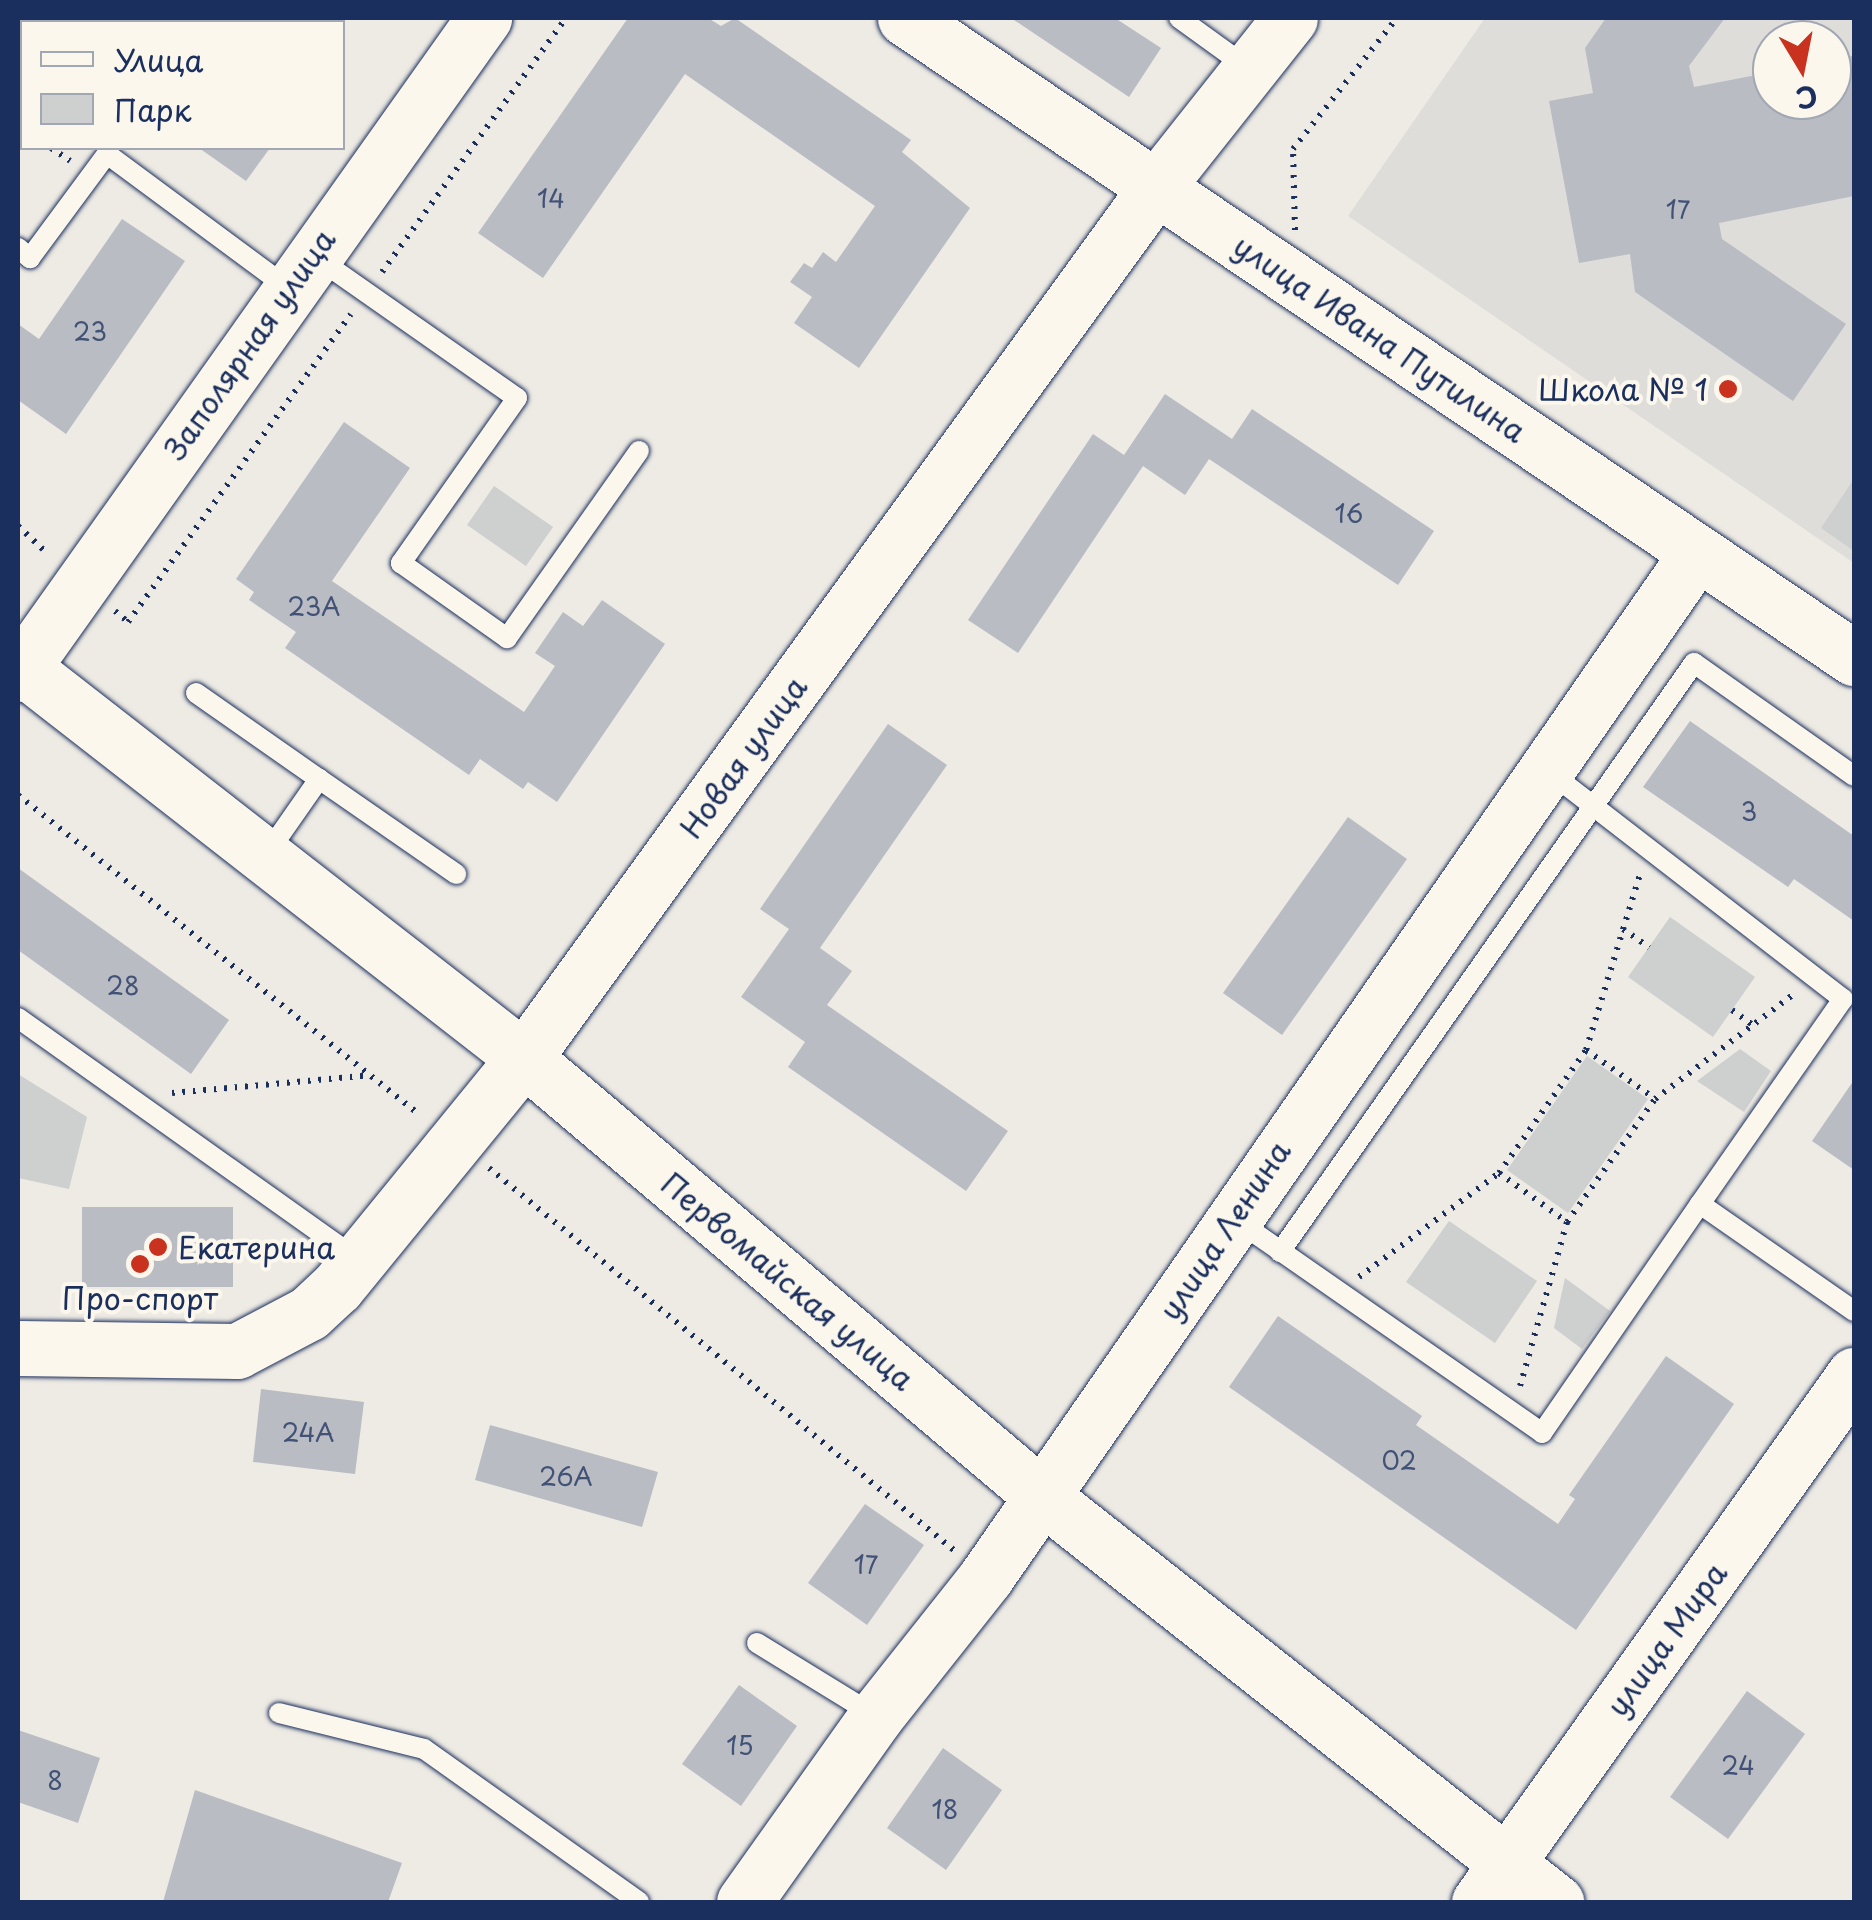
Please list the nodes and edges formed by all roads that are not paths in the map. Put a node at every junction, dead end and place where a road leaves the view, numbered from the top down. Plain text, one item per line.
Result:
1 (484, 18) edge
2 (905, 18) edge
3 (1179, 18) edge
4 (1290, 18) edge
5 (1250, 69) junction
6 (110, 151) edge
7 (1157, 186) junction
8 (18, 248) edge
9 (299, 270) junction
10 (639, 451) dead end
11 (1697, 553) junction
12 (1854, 658) edge
13 (19, 668) edge
14 (196, 693) dead end
15 (1545, 768) junction
16 (1854, 776) edge
17 (319, 780) junction
18 (1594, 806) junction
19 (265, 856) junction
20 (456, 874) dead end
21 (18, 1018) edge
22 (524, 1058) junction
23 (1700, 1204) junction
24 (1232, 1217) junction
25 (1280, 1252) junction
26 (360, 1260) junction
27 (1853, 1306) edge
28 (18, 1348) edge
29 (1854, 1376) edge
30 (1043, 1497) junction
31 (757, 1644) dead end
32 (280, 1713) dead end
33 (876, 1716) junction
34 (1492, 1883) edge
35 (639, 1902) edge
36 (744, 1902) edge
37 (1556, 1902) edge

1 - 9 street, Заполярная улица
2 - 7 street, улица Ивана Путилина
3 - 5 lane
4 - 5 street, Новая улица
5 - 7 street, Новая улица
6 - 8 lane
6 - 9 lane
7 - 11 street, улица Ивана Путилина
7 - 22 street, Новая улица
9 - 10 lane
9 - 13 street, Заполярная улица
11 - 12 street, улица Ивана Путилина
11 - 15 street, улица Ленина
13 - 19 street, Первомайская улица
14 - 17 lane
15 - 18 lane
15 - 24 street, улица Ленина
16 - 18 lane
17 - 19 lane
17 - 20 lane
18 - 23 lane
18 - 25 lane
19 - 22 street, Первомайская улица
21 - 26 lane
22 - 26 street, Новая улица
22 - 30 street, Первомайская улица
23 - 25 lane
23 - 27 lane
24 - 25 lane
24 - 30 street, улица Ленина
26 - 28 street, Новая улица
29 - 34 street, улица Мира
30 - 33 street, улица Ленина
30 - 34 street, Первомайская улица
31 - 33 lane
32 - 35 lane
33 - 36 street, улица Ленина
34 - 37 street, Первомайская улица

